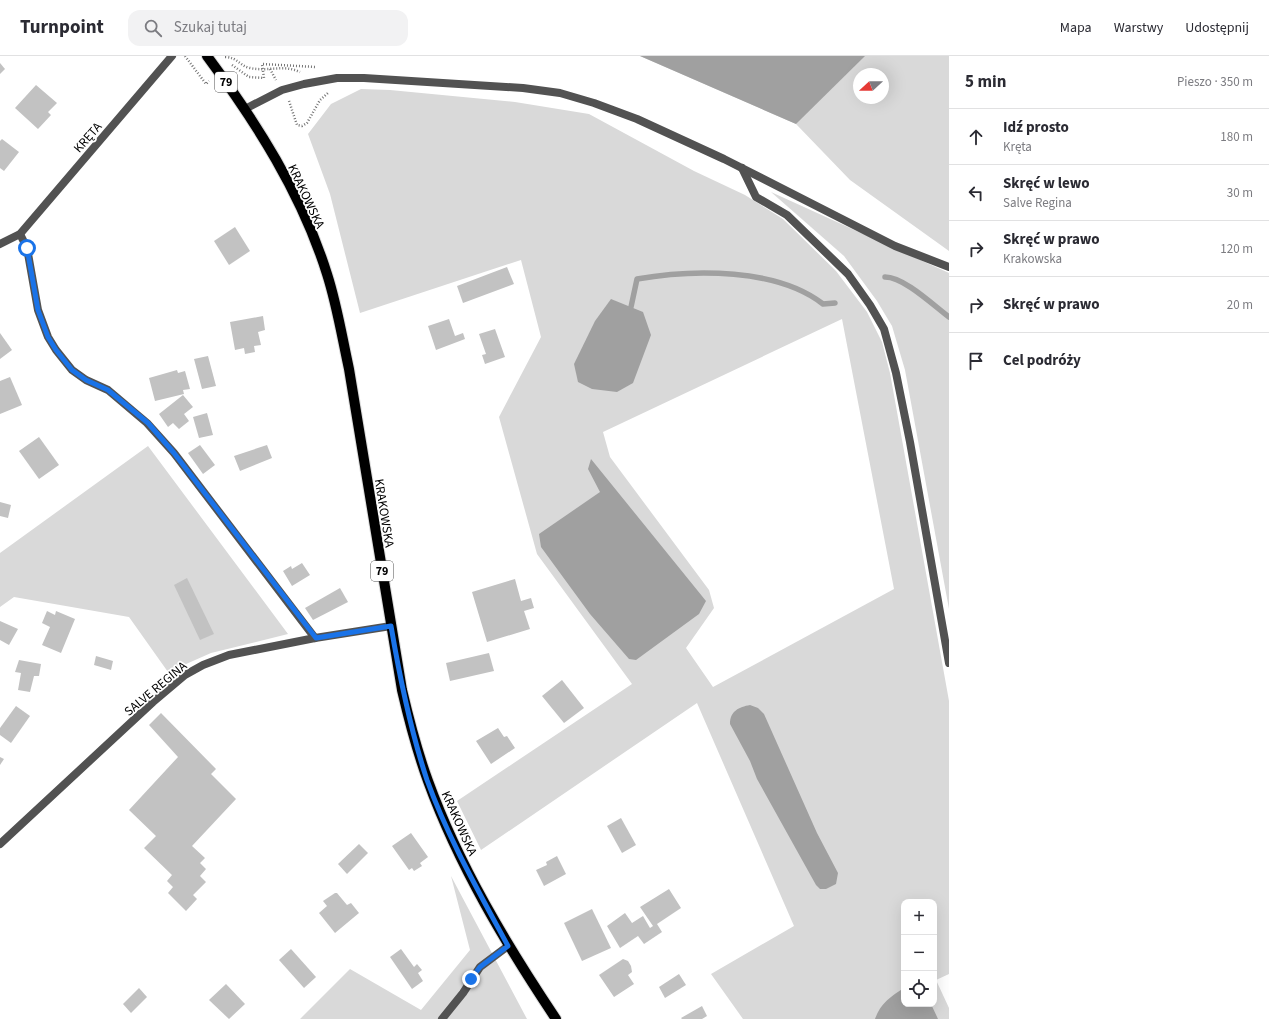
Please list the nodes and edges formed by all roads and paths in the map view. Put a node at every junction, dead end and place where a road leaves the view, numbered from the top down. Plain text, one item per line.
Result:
1 (172, 56) edge
2 (185, 56) edge
3 (207, 56) edge
4 (232, 57) edge
5 (222, 58) dead end
6 (233, 64) dead end
7 (273, 75) dead end
8 (210, 81) dead end
9 (333, 91) dead end
10 (292, 108) dead end
11 (245, 109) junction
12 (742, 168) junction
13 (20, 234) junction
14 (0, 244) edge
15 (949, 267) edge
16 (391, 626) junction
17 (316, 638) junction
18 (949, 664) edge
19 (0, 844) edge
20 (508, 946) junction
21 (442, 1019) edge
22 (556, 1019) edge

1 - 13 street, KRĘTA
2 - 8 path
3 - 11 main road, KRAKOWSKA / 79
4 - 5 path
4 - 6 path
4 - 7 path
9 - 10 path
11 - 12 street
11 - 16 main road, KRAKOWSKA / 79
12 - 15 street
12 - 18 street
13 - 14 street, KRĘTA
13 - 17 street
16 - 17 street, SALVE REGINA
16 - 20 main road, KRAKOWSKA / 79
17 - 19 street, SALVE REGINA
20 - 21 street
20 - 22 main road, KRAKOWSKA / 79

